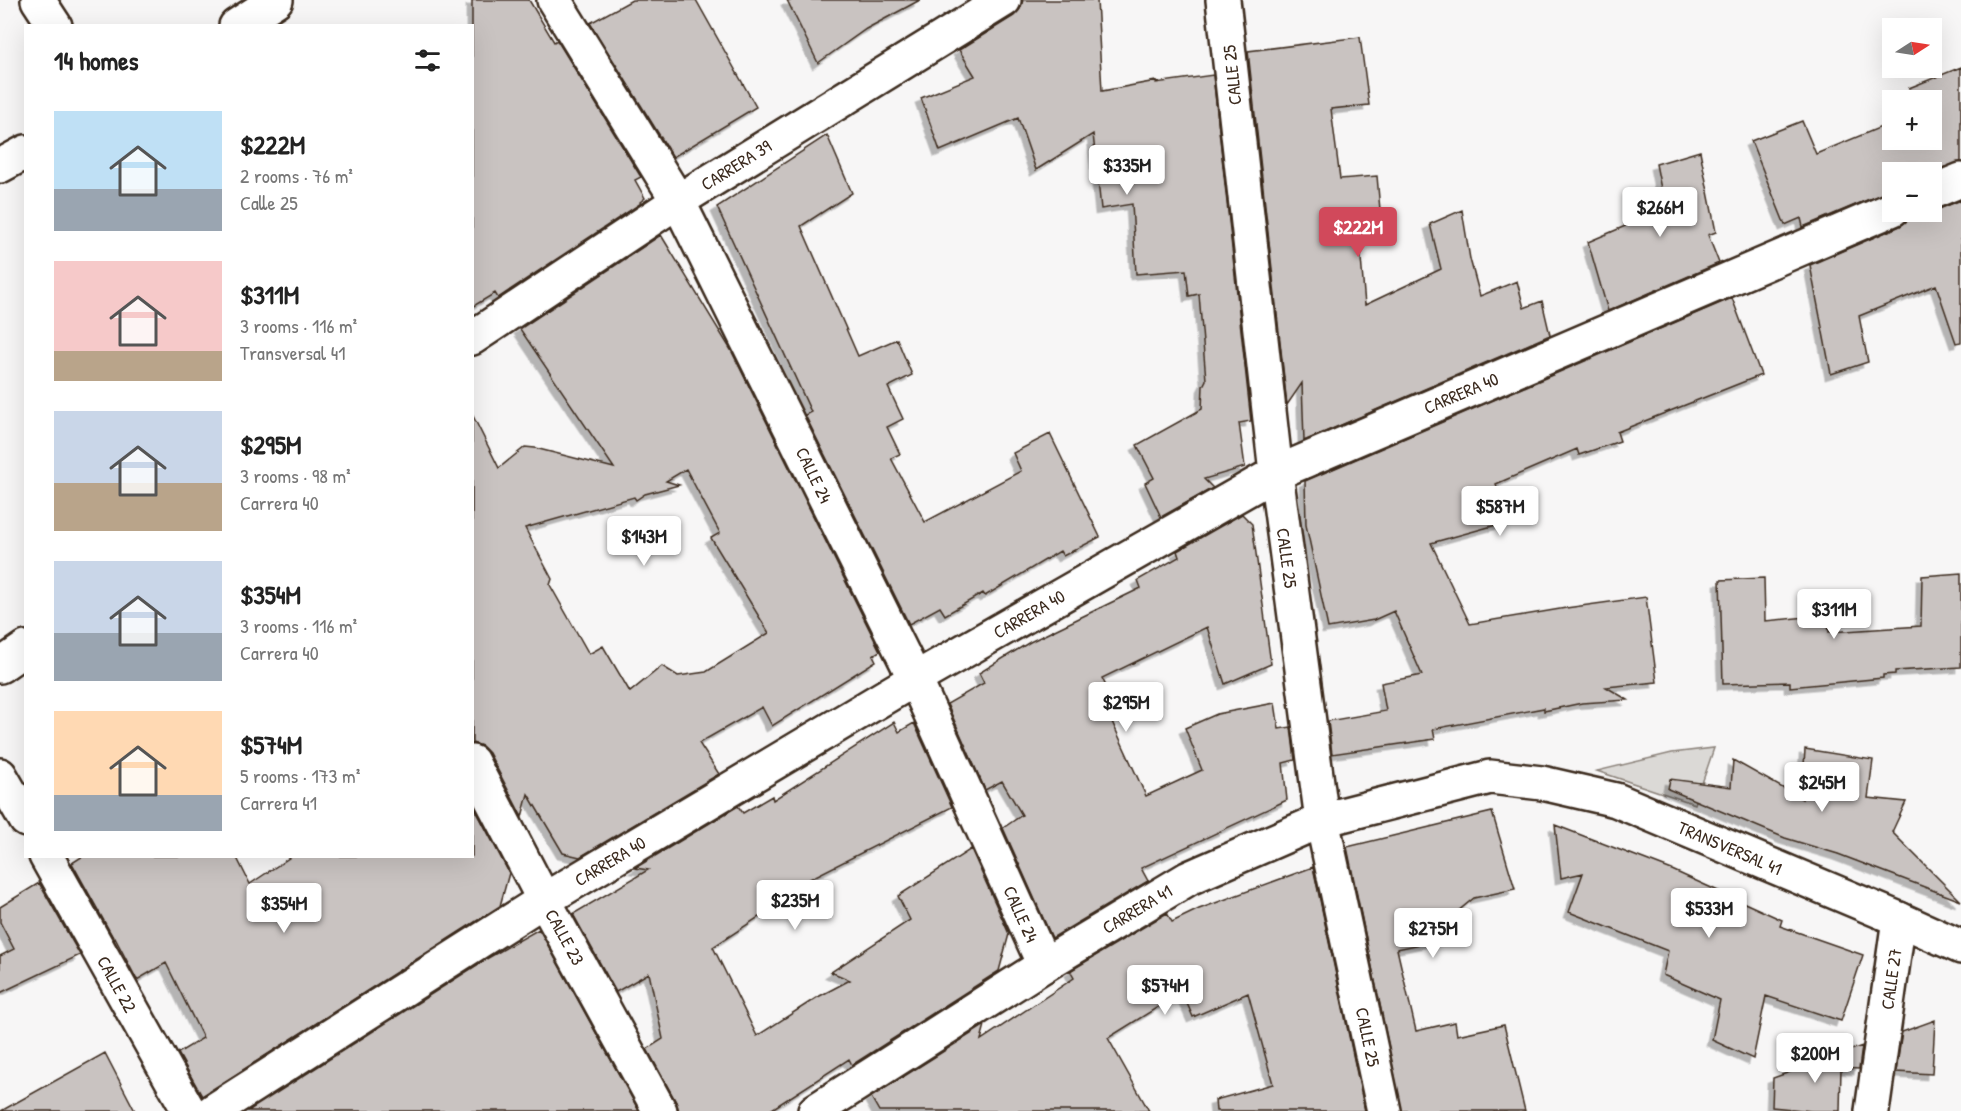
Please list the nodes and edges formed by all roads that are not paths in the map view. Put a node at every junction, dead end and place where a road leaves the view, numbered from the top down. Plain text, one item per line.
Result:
1 (38, 0) edge
2 (276, 0) edge
3 (554, 0) edge
4 (1004, 0) edge
5 (1223, 0) edge
6 (54, 24) edge
7 (239, 24) edge
8 (24, 153) edge
9 (0, 166) edge
10 (1961, 180) edge
11 (1942, 188) edge
12 (678, 201) junction
13 (1882, 214) edge
14 (474, 337) edge
15 (1276, 473) junction
16 (24, 649) edge
17 (0, 666) edge
18 (915, 679) junction
19 (474, 766) edge
20 (0, 775) edge
21 (1490, 777) joint
22 (24, 817) edge
23 (1322, 820) junction
24 (47, 858) edge
25 (544, 900) junction
26 (1899, 919) junction
27 (1961, 947) edge
28 (1044, 965) junction
29 (189, 1111) edge
30 (213, 1111) edge
31 (660, 1111) edge
32 (815, 1111) edge
33 (1384, 1111) edge
34 (1872, 1111) edge

1 - 6 street
2 - 7 street
3 - 12 street, CALLE 24
4 - 12 street, CARRERA 39
5 - 15 street, CALLE 25
8 - 9 street
10 - 11 street
12 - 14 street, CARRERA 39
12 - 18 street, CALLE 24
13 - 15 street, CARRERA 40
15 - 18 street, CARRERA 40
15 - 23 street, CALLE 25
16 - 17 street
18 - 25 street, CARRERA 40
18 - 28 street, CALLE 24
19 - 25 street, CALLE 23
20 - 22 street
21 - 23 street, CARRERA 41
21 - 26 street, TRANSVERSAL 41
23 - 28 street, CARRERA 41
23 - 33 street, CALLE 25
24 - 29 street, CALLE 22
25 - 30 street, CARRERA 40
25 - 31 street, CALLE 23
26 - 27 street, TRANSVERSAL 41
26 - 34 street, CALLE 27
28 - 32 street, CARRERA 41

